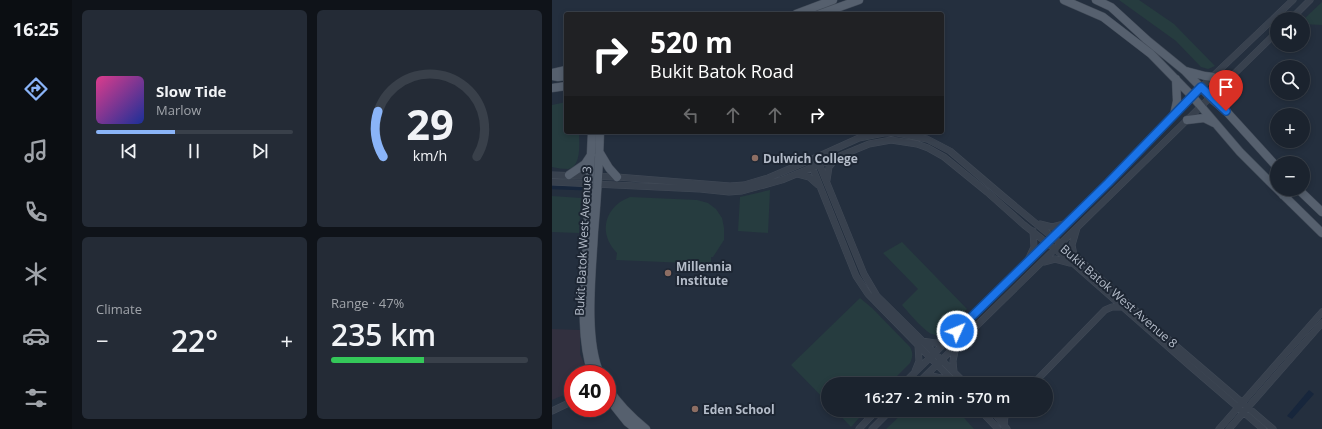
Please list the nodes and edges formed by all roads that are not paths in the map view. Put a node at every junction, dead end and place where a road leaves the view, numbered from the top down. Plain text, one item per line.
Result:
1 (833, 0) edge
2 (859, 0) edge
3 (1064, 0) edge
4 (1096, 0) edge
5 (1293, 0) edge
6 (1310, 0) edge
7 (801, 12) edge
8 (826, 12) edge
9 (1297, 12) edge
10 (1270, 39) edge
11 (564, 71) edge
12 (1185, 71) junction
13 (552, 74) edge
14 (564, 76) edge
15 (1213, 77) junction
16 (1176, 79) junction
17 (1226, 82) junction
18 (564, 86) edge
19 (1201, 87) junction
20 (552, 88) edge
21 (1192, 96) junction
22 (1210, 97) junction
23 (1201, 106) junction
24 (1226, 111) junction
25 (1174, 115) junction
26 (1187, 120) junction
27 (1218, 126) junction
28 (592, 134) edge
29 (600, 134) edge
30 (881, 134) edge
31 (906, 134) edge
32 (1252, 139) junction
33 (1240, 152) junction
34 (595, 154) junction
35 (837, 157) junction
36 (817, 158) junction
37 (1270, 159) edge
38 (810, 160) junction
39 (820, 164) junction
40 (813, 168) junction
41 (798, 174) junction
42 (552, 175) edge
43 (569, 175) junction
44 (618, 177) junction
45 (594, 180) junction
46 (552, 182) edge
47 (1270, 182) edge
48 (828, 184) junction
49 (822, 192) junction
50 (1284, 196) edge
51 (1305, 196) edge
52 (1322, 212) edge
53 (1033, 221) junction
54 (1067, 223) junction
55 (1077, 227) junction
56 (1033, 231) junction
57 (1322, 233) edge
58 (1053, 238) junction
59 (1048, 243) junction
60 (1060, 244) junction
61 (1055, 249) junction
62 (1074, 255) junction
63 (1040, 263) junction
64 (1074, 264) junction
65 (1025, 265) junction
66 (1109, 296) junction
67 (1121, 307) junction
68 (1105, 310) junction
69 (1322, 312) edge
70 (1322, 323) edge
71 (946, 342) junction
72 (920, 343) junction
73 (957, 344) junction
74 (932, 356) junction
75 (939, 362) junction
76 (590, 365) edge
77 (597, 365) edge
78 (954, 372) junction
79 (913, 374) junction
80 (910, 377) edge
81 (924, 377) edge
82 (930, 377) edge
83 (943, 377) edge
84 (951, 377) edge
85 (959, 377) edge
86 (1040, 377) edge
87 (616, 400) edge
88 (564, 405) edge
89 (1240, 405) junction
90 (616, 408) edge
91 (1246, 410) junction
92 (552, 411) edge
93 (870, 417) edge
94 (884, 417) edge
95 (987, 417) edge
96 (997, 417) edge
97 (1005, 427) edge
98 (636, 429) edge
99 (646, 429) edge
100 (859, 429) edge
101 (872, 429) edge
102 (998, 429) edge
103 (1219, 429) edge
104 (1230, 429) edge
105 (1263, 429) edge
106 (1273, 429) edge

1 - 7 main road
2 - 8 main road
3 - 16 main road
4 - 12 main road
5 - 15 street
6 - 9 street
10 - 17 street
11 - 13 main road
12 - 15 main road
12 - 19 main road
13 - 14 main road
15 - 19 street
16 - 21 main road
16 - 25 main road
17 - 22 street
17 - 24 main road
18 - 20 main road
19 - 21 street
19 - 22 main road
21 - 23 main road
21 - 25 street
22 - 23 street
22 - 24 main road
23 - 26 street
23 - 27 main road
24 - 32 main road
25 - 54 street
26 - 27 main road
26 - 55 street
27 - 33 main road
28 - 34 main road, Bukit Batok West Avenue 3
29 - 34 main road, Bukit Batok West Avenue 3
30 - 36 street, Bukit Batok West Avenue 8
31 - 53 street, Bukit Batok West Avenue 8
32 - 33 main road
32 - 37 main road
33 - 47 main road
34 - 43 main road
34 - 44 main road
34 - 45 main road, Bukit Batok West Avenue 3
35 - 39 street, Bukit Batok West Avenue 8
35 - 48 street
35 - 56 street, Bukit Batok West Avenue 8
36 - 38 street, Bukit Batok West Avenue 8
36 - 39 street
38 - 40 street
38 - 44 street, Bukit Batok West Avenue 8
39 - 40 street, Bukit Batok West Avenue 8
39 - 48 street
40 - 41 street, Bukit Batok West Avenue 8
40 - 49 street
41 - 45 street, Bukit Batok West Avenue 8
41 - 49 street
42 - 43 street, Bukit Batok West Avenue 8
43 - 45 street, Bukit Batok West Avenue 8
44 - 45 street, Bukit Batok West Avenue 8
45 - 46 street, Bukit Batok West Avenue 8
45 - 76 main road, Bukit Batok West Avenue 3
45 - 77 main road, Bukit Batok West Avenue 3
48 - 72 street
49 - 72 street
50 - 57 main road
51 - 52 main road
53 - 54 street
53 - 58 street, Bukit Batok West Avenue 8
54 - 58 street
55 - 60 street
55 - 62 street
56 - 59 street, Bukit Batok West Avenue 8
56 - 65 street
58 - 59 street
58 - 60 street, Bukit Batok West Avenue 8
59 - 61 street, Bukit Batok West Avenue 8
59 - 65 street
60 - 61 street
60 - 62 street, Bukit Batok West Avenue 8
61 - 63 street
61 - 64 street, Bukit Batok West Avenue 8
62 - 89 street, Bukit Batok West Avenue 8
63 - 64 street
63 - 73 street
64 - 66 street, Bukit Batok West Avenue 8
65 - 71 street
66 - 67 street, Bukit Batok West Avenue 8
66 - 68 street
67 - 68 street
67 - 89 street, Bukit Batok West Avenue 8
68 - 86 street
69 - 89 street
70 - 91 street
71 - 72 street
71 - 74 street
72 - 74 street
72 - 79 street
73 - 75 street
73 - 78 street
74 - 75 street
74 - 79 street
75 - 78 street
75 - 81 street
75 - 84 street
78 - 85 street
79 - 80 street
82 - 83 street
87 - 99 main road
88 - 92 street
89 - 91 street, Bukit Batok West Avenue 8
89 - 103 street
90 - 98 main road
91 - 104 street
91 - 105 street, Bukit Batok West Avenue 8
91 - 106 street, Bukit Batok West Avenue 8
93 - 100 street
94 - 101 street
95 - 102 street
96 - 97 street

